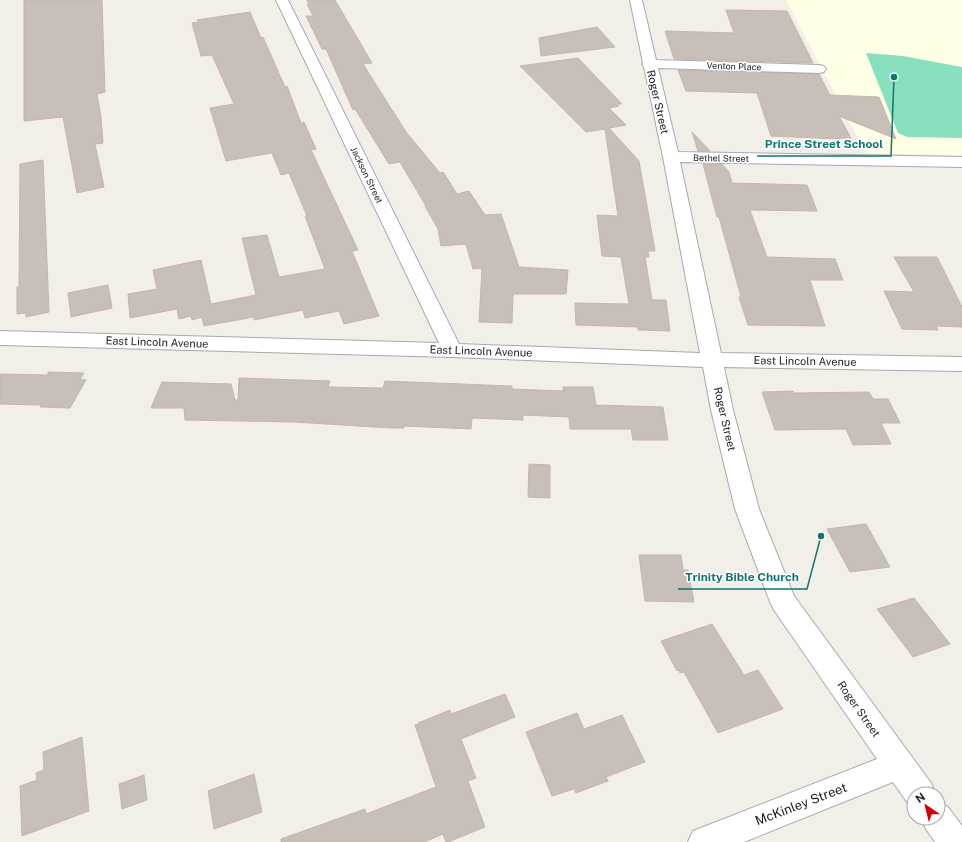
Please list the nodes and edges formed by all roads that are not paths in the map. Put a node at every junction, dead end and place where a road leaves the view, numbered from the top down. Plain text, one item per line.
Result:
1 (282, 0) edge
2 (636, 0) edge
3 (649, 64) junction
4 (819, 69) dead end
5 (671, 157) junction
6 (962, 162) edge
7 (0, 338) edge
8 (452, 350) junction
9 (711, 360) junction
10 (962, 364) edge
11 (899, 765) junction
12 (914, 786) edge
13 (943, 826) edge
14 (704, 842) edge
15 (954, 842) edge

1 - 8 street, Jackson Street
2 - 3 street, Roger Street
3 - 4 street, Venton Place
3 - 5 street, Roger Street
5 - 6 street, Bethel Street
5 - 9 street, Roger Street
7 - 8 street, East Lincoln Avenue
8 - 9 street, East Lincoln Avenue
9 - 10 street, East Lincoln Avenue
9 - 11 street, Roger Street
11 - 12 street, Roger Street
11 - 14 street, McKinley Street
13 - 15 street

